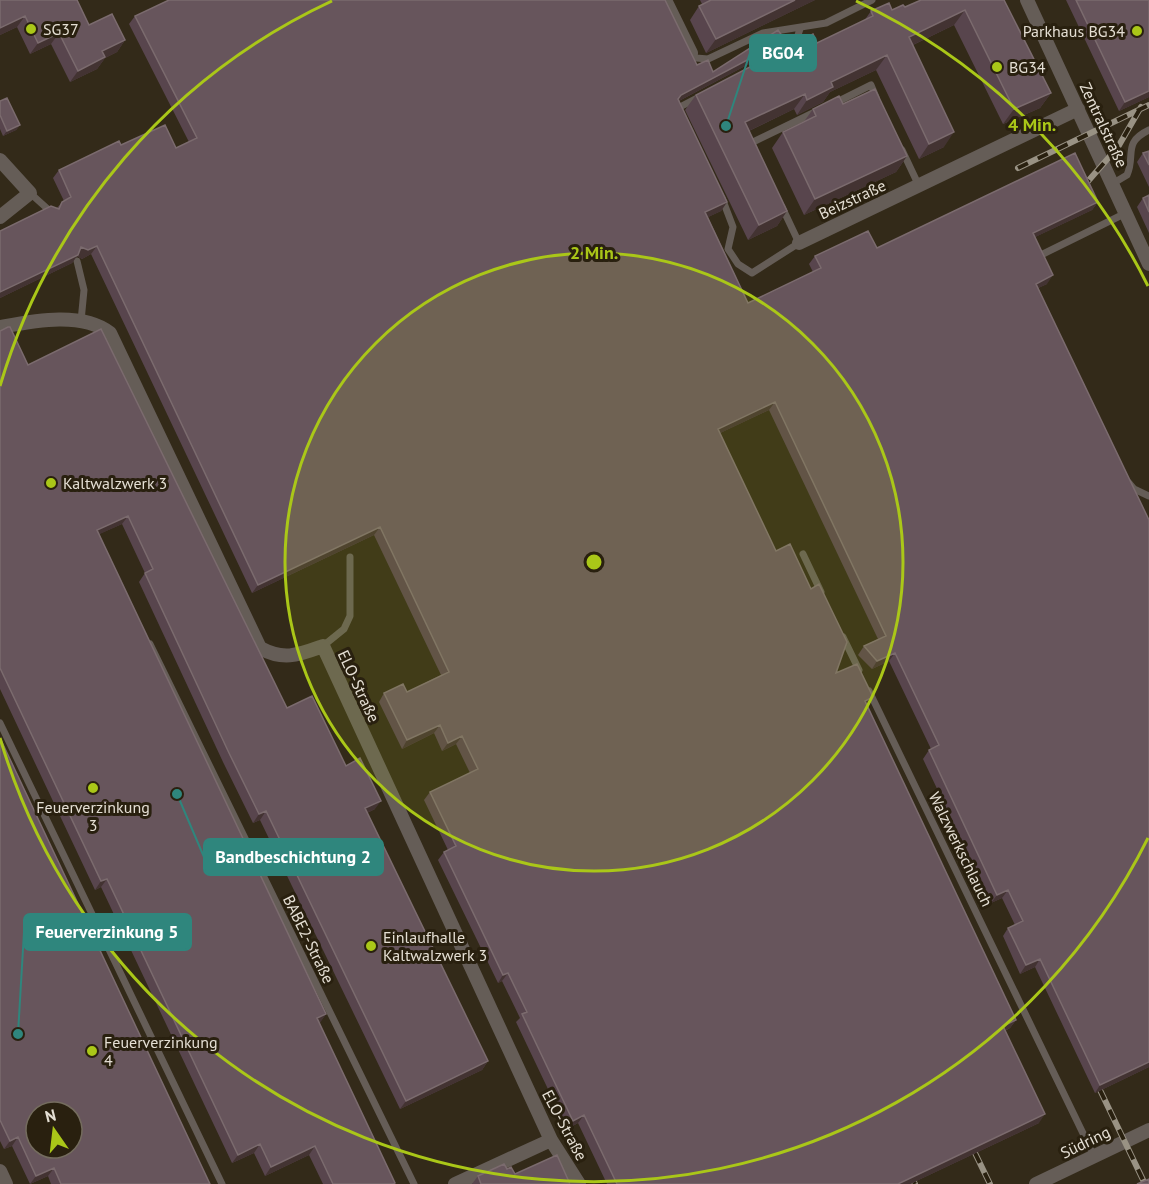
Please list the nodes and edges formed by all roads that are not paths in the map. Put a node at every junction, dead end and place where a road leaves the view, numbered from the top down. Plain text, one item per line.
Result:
1 (665, 0) edge
2 (872, 0) edge
3 (1029, 1) edge
4 (800, 28) junction
5 (691, 52) joint
6 (780, 54) edge
7 (709, 92) edge
8 (880, 105) edge
9 (1078, 110) junction
10 (683, 118) edge
11 (1149, 130) edge
12 (900, 146) edge
13 (756, 153) edge
14 (0, 160) edge
15 (1113, 184) junction
16 (919, 186) junction
17 (717, 188) edge
18 (30, 193) junction
19 (780, 203) edge
20 (51, 212) edge
21 (1126, 213) junction
22 (0, 217) edge
23 (800, 243) junction
24 (1041, 255) edge
25 (77, 261) edge
26 (1149, 264) edge
27 (81, 321) junction
28 (0, 327) edge
29 (1123, 471) edge
30 (1149, 496) edge
31 (803, 554) dead end
32 (350, 557) dead end
33 (824, 597) edge
34 (839, 629) edge
35 (148, 639) edge
36 (323, 646) junction
37 (0, 723) edge
38 (1149, 1130) edge
39 (551, 1140) junction
40 (1094, 1156) junction
41 (0, 1172) edge
42 (6, 1184) edge
43 (222, 1184) edge
44 (414, 1184) edge
45 (455, 1184) edge
46 (579, 1184) edge
47 (1036, 1184) edge

1 - 5 street
2 - 4 lane
3 - 9 street, Zentralstraße
4 - 5 lane
4 - 6 lane
7 - 10 lane
8 - 13 lane
9 - 15 street, Zentralstraße
9 - 16 street, Beizstraße
11 - 15 lane
12 - 16 lane
14 - 18 street
15 - 21 street, Zentralstraße
16 - 23 street, Beizstraße
17 - 23 lane, Beizstraße
18 - 20 lane
18 - 22 street
19 - 23 lane
21 - 24 lane
21 - 26 street, Zentralstraße
25 - 27 lane
27 - 28 street, ELO-Straße
27 - 36 street, ELO-Straße
29 - 30 lane
31 - 33 lane
32 - 36 lane
34 - 40 lane, Walzwerkschlauch
35 - 44 lane, BABE2-Straße
36 - 39 street, ELO-Straße
37 - 43 lane
38 - 40 street, Südring
39 - 45 street
39 - 46 street, ELO-Straße
40 - 47 street, Südring
41 - 42 street

